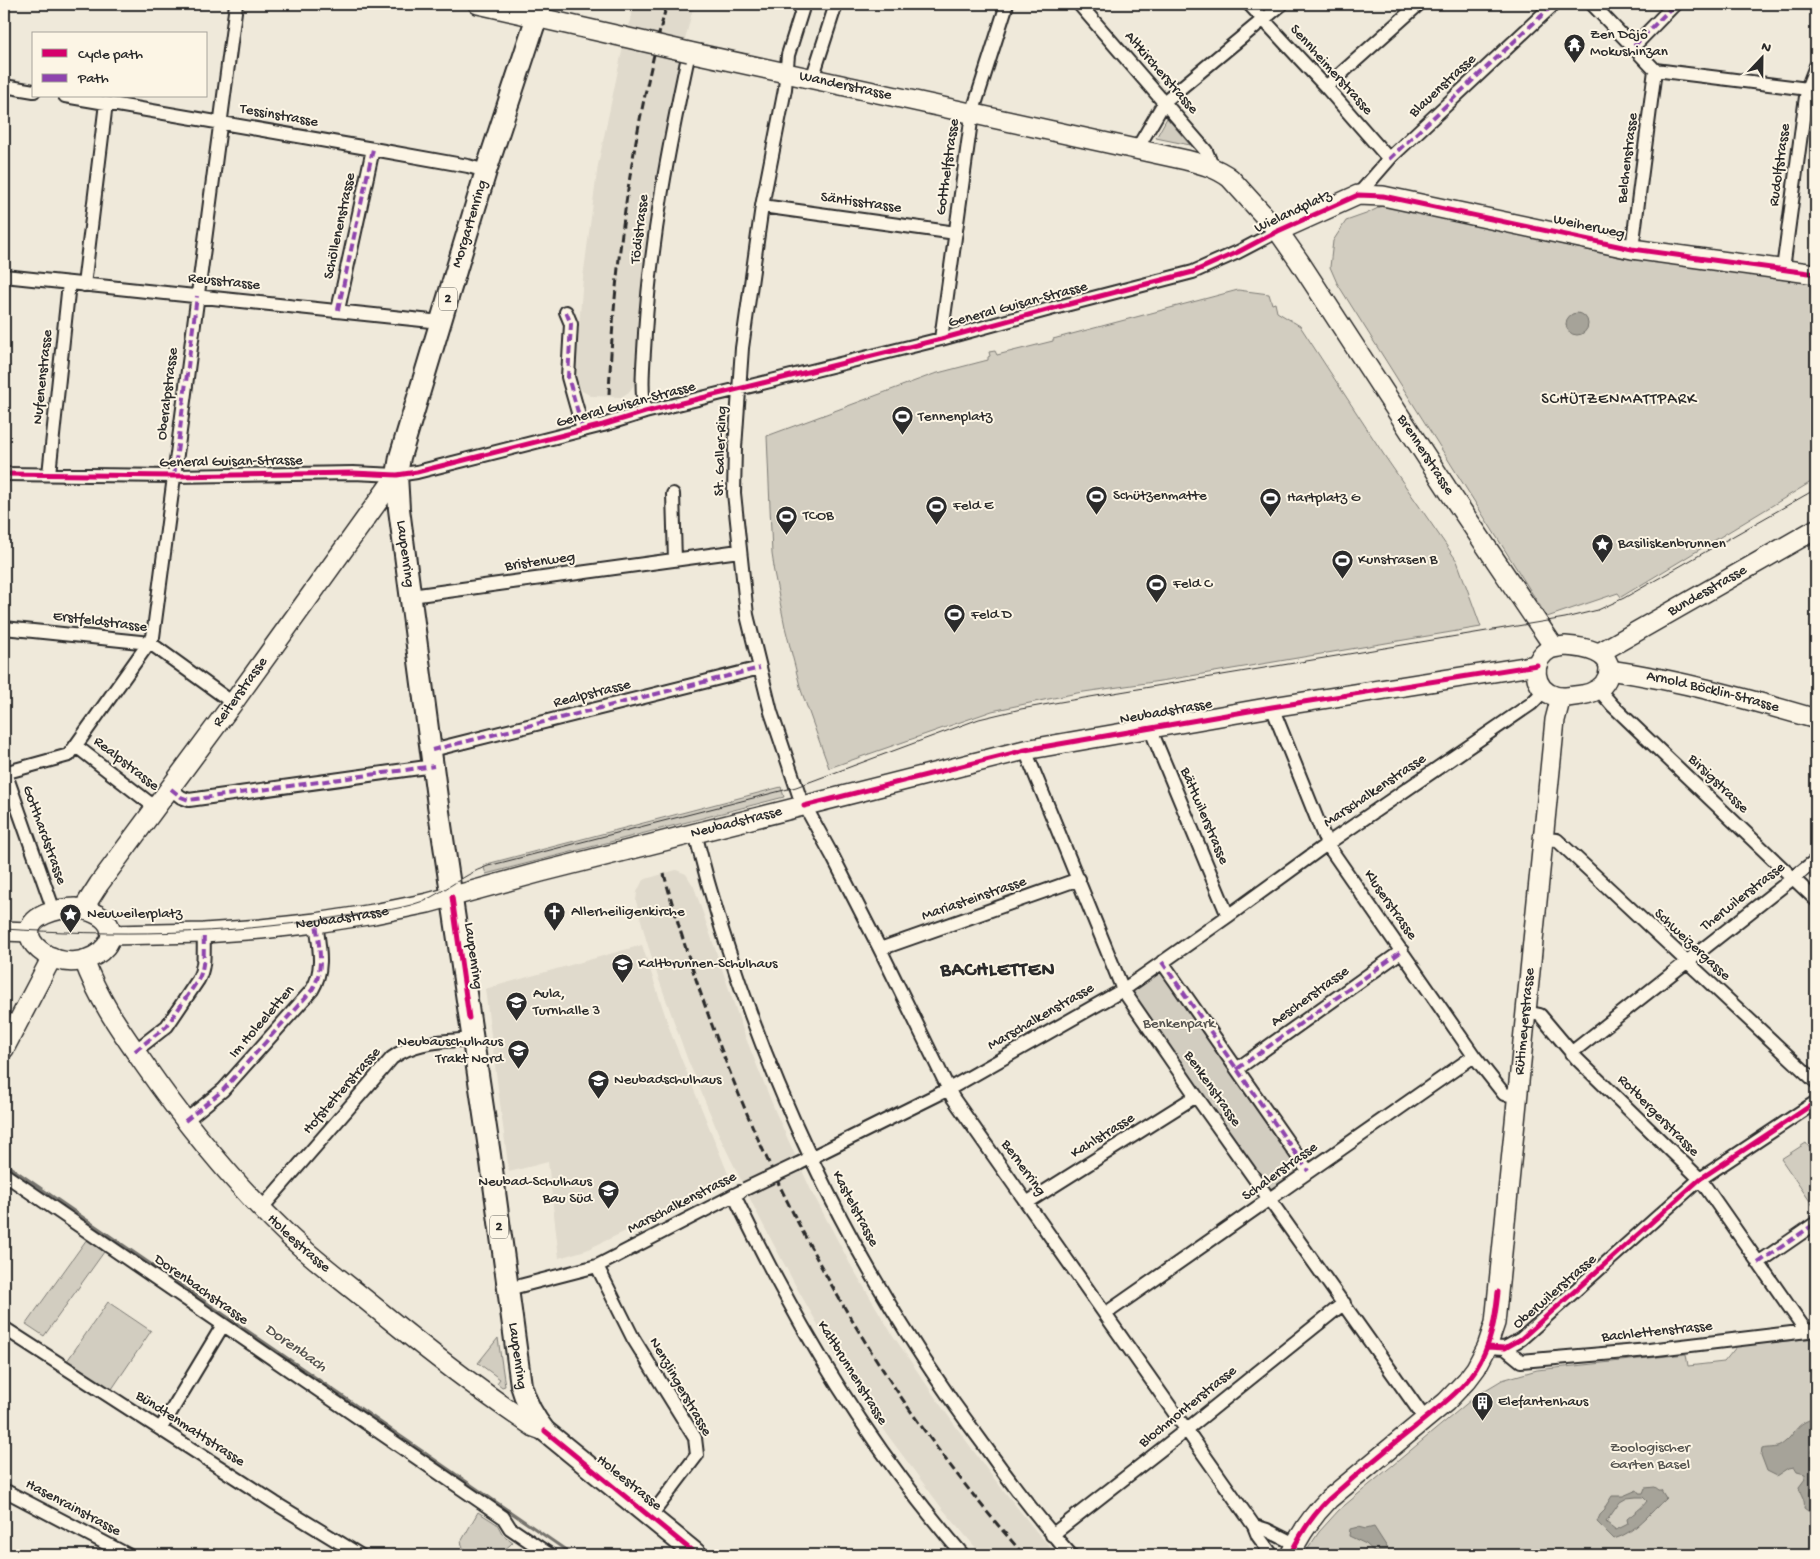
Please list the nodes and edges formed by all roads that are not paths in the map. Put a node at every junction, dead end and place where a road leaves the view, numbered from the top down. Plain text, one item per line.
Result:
1 (236, 4) edge
2 (478, 4) edge
3 (804, 4) edge
4 (836, 4) edge
5 (1007, 4) edge
6 (1080, 4) edge
7 (1249, 4) edge
8 (1282, 4) edge
9 (1419, 4) edge
10 (1554, 4) edge
11 (1592, 4) edge
12 (1675, 4) edge
13 (538, 11) edge
14 (1263, 20) junction
15 (1634, 46) junction
16 (689, 52) junction
17 (1816, 66) edge
18 (1655, 70) junction
19 (786, 74) junction
20 (812, 79) junction
21 (4, 86) edge
22 (1326, 87) junction
23 (1812, 89) edge
24 (32, 91) edge
25 (77, 98) edge
26 (1165, 101) junction
27 (106, 103) junction
28 (972, 114) junction
29 (221, 123) junction
30 (373, 149) junction
31 (1137, 149) junction
32 (1389, 159) junction
33 (1213, 168) junction
34 (486, 171) junction
35 (1358, 195) junction
36 (762, 206) junction
37 (1278, 231) junction
38 (956, 233) junction
39 (1632, 250) junction
40 (1238, 252) joint
41 (1299, 261) joint
42 (1783, 269) junction
43 (1816, 274) edge
44 (4, 276) edge
45 (69, 283) junction
46 (84, 285) junction
47 (197, 296) junction
48 (338, 310) junction
49 (566, 312) dead end
50 (440, 322) junction
51 (941, 339) junction
52 (739, 389) junction
53 (645, 412) junction
54 (583, 430) junction
55 (4, 474) edge
56 (49, 474) junction
57 (397, 474) junction
58 (174, 476) junction
59 (673, 494) dead end
60 (1816, 529) edge
61 (739, 551) junction
62 (675, 560) junction
63 (411, 596) junction
64 (4, 628) edge
65 (150, 643) junction
66 (1554, 648) junction
67 (1599, 653) junction
68 (1537, 665) junction
69 (760, 668) junction
70 (1609, 670) junction
71 (1599, 690) junction
72 (1553, 694) junction
73 (233, 703) junction
74 (1272, 707) junction
75 (1816, 719) edge
76 (1150, 728) junction
77 (76, 746) junction
78 (1025, 750) junction
79 (433, 758) junction
80 (4, 772) edge
81 (171, 789) junction
82 (804, 806) junction
83 (156, 808) junction
84 (695, 833) junction
85 (1543, 840) junction
86 (1327, 844) junction
87 (1816, 860) edge
88 (1793, 878) junction
89 (1078, 879) junction
90 (452, 897) junction
91 (1816, 900) edge
92 (83, 909) junction
93 (54, 910) junction
94 (1228, 916) junction
95 (316, 923) junction
96 (4, 931) edge
97 (29, 932) junction
98 (204, 933) junction
99 (111, 935) junction
100 (880, 949) junction
101 (1402, 951) junction
102 (52, 957) junction
103 (84, 960) junction
104 (1162, 962) junction
105 (1686, 962) junction
106 (1122, 990) junction
107 (1526, 1012) junction
108 (472, 1039) junction
109 (4, 1049) edge
110 (135, 1051) junction
111 (1572, 1052) junction
112 (1474, 1056) junction
113 (1237, 1069) junction
114 (1816, 1082) edge
115 (948, 1089) junction
116 (1196, 1096) junction
117 (1518, 1096) junction
118 (1816, 1102) edge
119 (185, 1121) junction
120 (804, 1161) junction
121 (1308, 1171) junction
122 (4, 1174) edge
123 (1700, 1179) junction
124 (739, 1192) junction
125 (1270, 1200) junction
126 (1028, 1202) junction
127 (261, 1209) junction
128 (1816, 1223) edge
129 (1758, 1263) junction
130 (596, 1266) junction
131 (508, 1290) junction
132 (1344, 1303) junction
133 (1106, 1314) junction
134 (223, 1325) junction
135 (4, 1328) edge
136 (1811, 1331) edge
137 (1496, 1347) junction
138 (1424, 1419) junction
139 (161, 1428) junction
140 (1186, 1430) junction
141 (544, 1431) junction
142 (4, 1490) edge
143 (650, 1517) junction
144 (1254, 1526) junction
145 (1052, 1535) junction
146 (1293, 1550) edge
147 (128, 1555) edge
148 (360, 1555) edge
149 (550, 1555) edge
150 (697, 1555) edge
151 (963, 1555) edge
152 (1070, 1555) edge
153 (1272, 1555) edge

1 - 29 street, Oberalpstrasse
2 - 13 street, Wanderstrasse
3 - 19 street, St. Galler-Ring
4 - 20 street
5 - 28 street, Gotthelfstrasse
6 - 26 street, Altkircherstrasse
7 - 14 street, Sennheimerstrasse
8 - 14 street
9 - 22 street
10 - 32 street, Blauenstrasse
11 - 15 street
12 - 15 street
13 - 16 street, Wanderstrasse, bridge
13 - 34 main road, Morgartenring / 2
14 - 22 street, Sennheimerstrasse
14 - 26 street
15 - 18 street
16 - 19 street, Wanderstrasse
16 - 53 street, Tödistrasse
17 - 23 street, Rudolfstrasse
18 - 23 street
18 - 39 street, Belchenstrasse
19 - 20 street, Wanderstrasse
19 - 36 street, St. Galler-Ring
20 - 28 street, Wanderstrasse
21 - 24 street
22 - 32 street, Sennheimerstrasse
23 - 42 street, Rudolfstrasse
25 - 27 street, Tessinstrasse
26 - 31 street
26 - 33 street, Altkircherstrasse
27 - 29 street, Tessinstrasse
27 - 46 street
28 - 31 street, Wanderstrasse
28 - 38 street, Gotthelfstrasse
29 - 30 street, Tessinstrasse
29 - 47 street, Oberalpstrasse
30 - 34 street, Tessinstrasse
30 - 48 street, Schöllenenstrasse
31 - 33 street, Wanderstrasse
32 - 35 street, Blauenstrasse
33 - 37 street, Wielandplatz
34 - 50 main road, Morgartenring / 2
35 - 37 street, Wielandplatz
35 - 39 street, Weiherweg
36 - 38 street, Säntisstrasse
36 - 52 street, St. Galler-Ring
37 - 40 street, Wielandplatz
37 - 41 street, Wielandplatz
38 - 51 street, Gotthelfstrasse
39 - 42 street, Weiherweg
40 - 51 street, General Guisan-Strasse
41 - 66 street, Brennerstrasse
42 - 43 street, Weiherweg
44 - 45 street, Reusstrasse
45 - 46 street, Reusstrasse
45 - 56 street, Nufenenstrasse
46 - 47 street, Reusstrasse
47 - 48 street, Reusstrasse
47 - 58 street, Oberalpstrasse
48 - 50 street, Reusstrasse
49 - 54 street, General Guisan-Strasse
50 - 57 main road, Morgartenring / 2
51 - 52 street, General Guisan-Strasse
52 - 53 street, General Guisan-Strasse
52 - 61 street, St. Galler-Ring
53 - 54 street, General Guisan-Strasse
54 - 57 street, General Guisan-Strasse
55 - 56 street, General Guisan-Strasse
56 - 58 street, General Guisan-Strasse
57 - 58 street, General Guisan-Strasse
57 - 63 main road, Laupenring / 2
57 - 73 street, Reiterstrasse
58 - 65 street, Oberalpstrasse
59 - 62 street
60 - 67 street, Bundesstrasse
61 - 62 street, Bristenweg
61 - 69 street, St. Galler-Ring
62 - 63 street, Bristenweg
63 - 79 main road, Laupenring / 2
64 - 65 street, Erstfeldstrasse
65 - 73 street, Erstfeldstrasse
65 - 77 street, Oberalpstrasse
66 - 67 street
66 - 68 street
67 - 70 street
68 - 72 street
68 - 74 street, Neubadstrasse
69 - 79 street, Realpstrasse
69 - 82 street, St. Galler-Ring
70 - 71 street
70 - 75 street, Arnold Böcklin-Strasse
71 - 72 street
71 - 88 street, Birsigstrasse
72 - 85 street, Rütimeyerstrasse
72 - 86 street, Marschalkenstrasse
73 - 81 street, Reiterstrasse
74 - 76 street, Neubadstrasse
74 - 86 street, Kluserstrasse
76 - 78 street, Neubadstrasse
76 - 94 street, Bättwilerstrasse
77 - 80 street, Oberalpstrasse
77 - 83 street, Realpstrasse
78 - 82 street, Neubadstrasse
78 - 89 street, Benkenstrasse
79 - 81 street, Realpstrasse
79 - 90 main road, Laupenring / 2
80 - 93 street, Gotthardstrasse
81 - 83 street, Reiterstrasse
82 - 84 street, Neubadstrasse
82 - 100 street, Bernerring
83 - 92 street, Reiterstrasse
84 - 90 street, Neubadstrasse
84 - 120 street, Kastelstrasse
85 - 105 street, Schweizergasse
85 - 107 street, Rütimeyerstrasse
86 - 94 street, Marschalkenstrasse
86 - 101 street, Kluserstrasse
87 - 88 street, Therwilerstrasse
88 - 91 street, Birsigstrasse
88 - 105 street, Therwilerstrasse
89 - 100 street, Mariasteinstrasse
89 - 106 street, Benkenstrasse
90 - 95 street, Neubadstrasse
90 - 108 main road, Laupenring / 2
92 - 93 street
92 - 99 street
93 - 97 street
94 - 104 street, Marschalkenstrasse
95 - 98 street, Neubadstrasse
95 - 119 street, Im Holeeletten
96 - 97 street
97 - 102 street
98 - 99 street, Neubadstrasse
98 - 110 street
99 - 103 street
100 - 115 street, Bernerring
101 - 112 street, Kluserstrasse
101 - 113 street, Aescherstrasse
102 - 103 street
102 - 109 street
103 - 110 street, Holeestrasse
104 - 106 street, Marschalkenstrasse
104 - 113 street
105 - 111 street, Therwilerstrasse
105 - 114 street, Schweizergasse
106 - 115 street, Marschalkenstrasse
106 - 116 street, Benkenstrasse
107 - 111 street, Rotbergerstrasse
107 - 117 street, Rütimeyerstrasse
108 - 127 street, Hofstetterstrasse
108 - 131 main road, Laupenring / 2
110 - 119 street, Holeestrasse
111 - 123 street, Rotbergerstrasse
112 - 117 street, Kluserstrasse
112 - 121 street, Schalerstrasse
113 - 121 street
115 - 120 street, Marschalkenstrasse
115 - 126 street, Bernerring
116 - 125 street, Benkenstrasse
116 - 126 street, Kahlstrasse
117 - 137 street, Rütimeyerstrasse
118 - 123 street, Oberwilerstrasse
119 - 127 street, Holeestrasse
120 - 124 street, Marschalkenstrasse, bridge
120 - 145 street, Kastelstrasse
121 - 125 street, Schalerstrasse
122 - 134 street, Dorenbachstrasse
123 - 129 street, Rotbergerstrasse
123 - 137 street, Oberwilerstrasse
124 - 130 street, Marschalkenstrasse
124 - 151 street, Kaltbrunnenstrasse
125 - 132 street, Benkenstrasse
125 - 133 street, Schalerstrasse
126 - 133 street, Bernerring
127 - 141 street, Holeestrasse
128 - 129 street
129 - 136 street, Rotbergerstrasse
130 - 131 street, Marschalkenstrasse
130 - 143 street, Nenzlingerstrasse
131 - 141 main road, Laupenring / 2
132 - 138 street, Benkenstrasse
132 - 140 street, Blochmonterstrasse
133 - 140 street, Bernerring
134 - 139 street
134 - 149 street, Dorenbachstrasse
135 - 139 street, Bündtenmattstrasse
136 - 137 street, Bachlettenstrasse
137 - 138 street, Oberwilerstrasse
138 - 146 street, Oberwilerstrasse
139 - 148 street, Bündtenmattstrasse
140 - 144 street, Bernerring
140 - 145 street, Blochmonterstrasse
141 - 143 main road, Holeestrasse / 2
142 - 147 street, Hasenrainstrasse
143 - 150 main road, Holeestrasse / 2
144 - 146 street
144 - 153 street, Bernerring
145 - 152 street, Kastelstrasse

